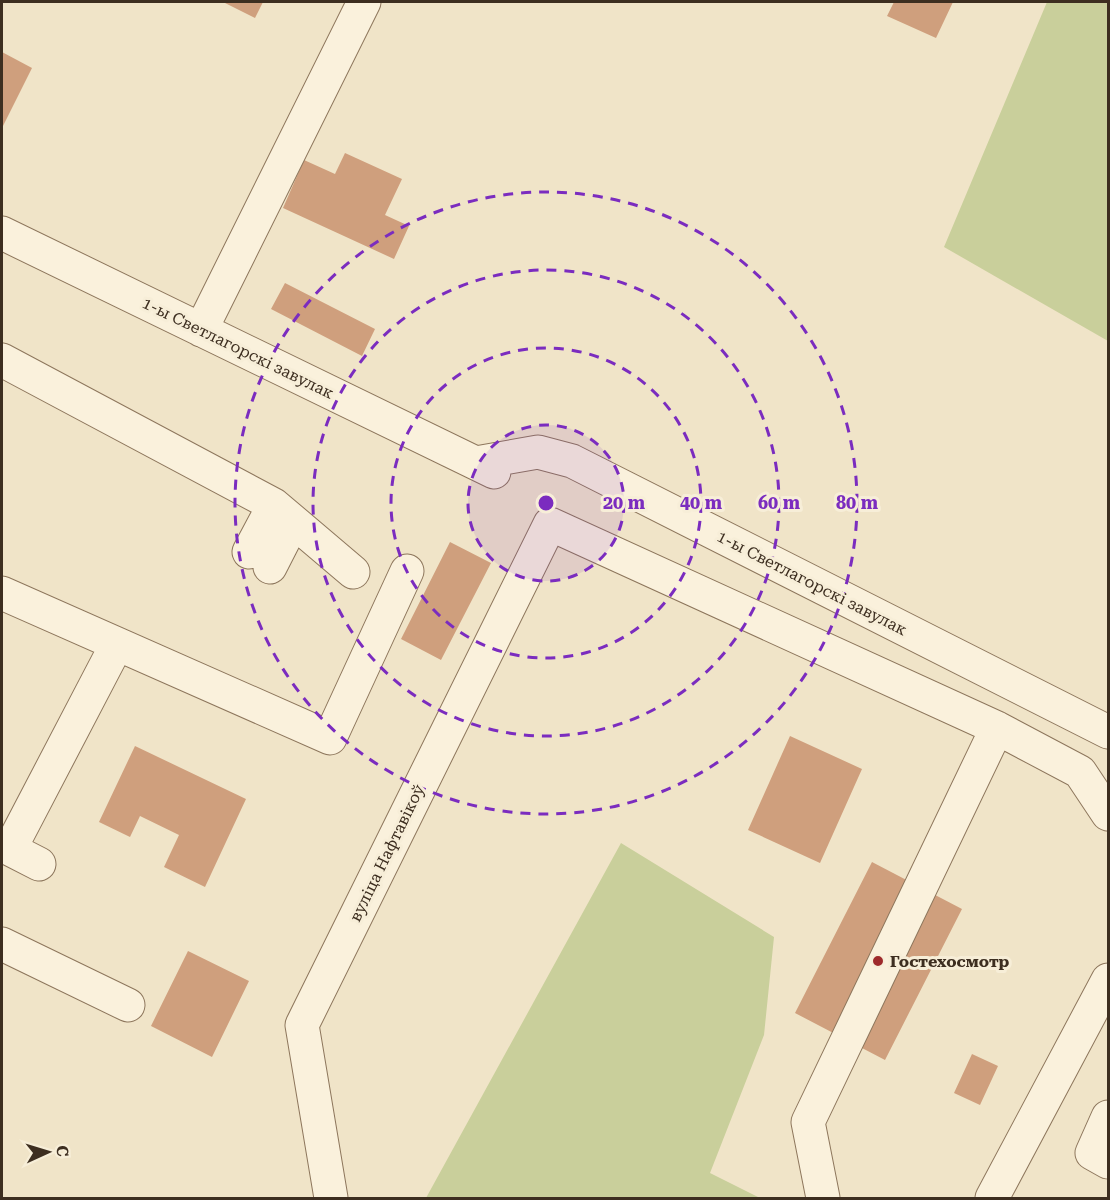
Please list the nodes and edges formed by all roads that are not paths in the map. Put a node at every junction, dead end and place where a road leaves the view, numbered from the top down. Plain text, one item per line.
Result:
1 (364, 2) edge
2 (2, 233) edge
3 (201, 330) junction
4 (2, 360) edge
5 (476, 463) junction
6 (509, 480) dead end
7 (284, 513) junction
8 (260, 560) dead end
9 (407, 571) dead end
10 (353, 572) dead end
11 (2, 592) edge
12 (117, 644) junction
13 (997, 728) junction
14 (1108, 732) edge
15 (1108, 814) edge
16 (5, 847) edge
17 (39, 864) dead end
18 (2, 944) edge
19 (1108, 980) edge
20 (128, 1005) dead end
21 (1108, 1117) edge
22 (1108, 1162) edge
23 (331, 1198) edge
24 (823, 1198) edge
25 (992, 1198) edge

1 - 3 street
2 - 3 street, 1-ы Светлагорскі завулак
3 - 5 street, 1-ы Светлагорскі завулак
4 - 7 street
5 - 6 street, 1-ы Светлагорскі завулак
5 - 14 street, 1-ы Светлагорскі завулак
7 - 8 street
7 - 10 street
9 - 12 street
11 - 12 street
12 - 16 street
13 - 15 street
13 - 23 street, вуліца Нафтавікоў
13 - 24 street
16 - 17 street
18 - 20 street
19 - 25 street
21 - 22 street

